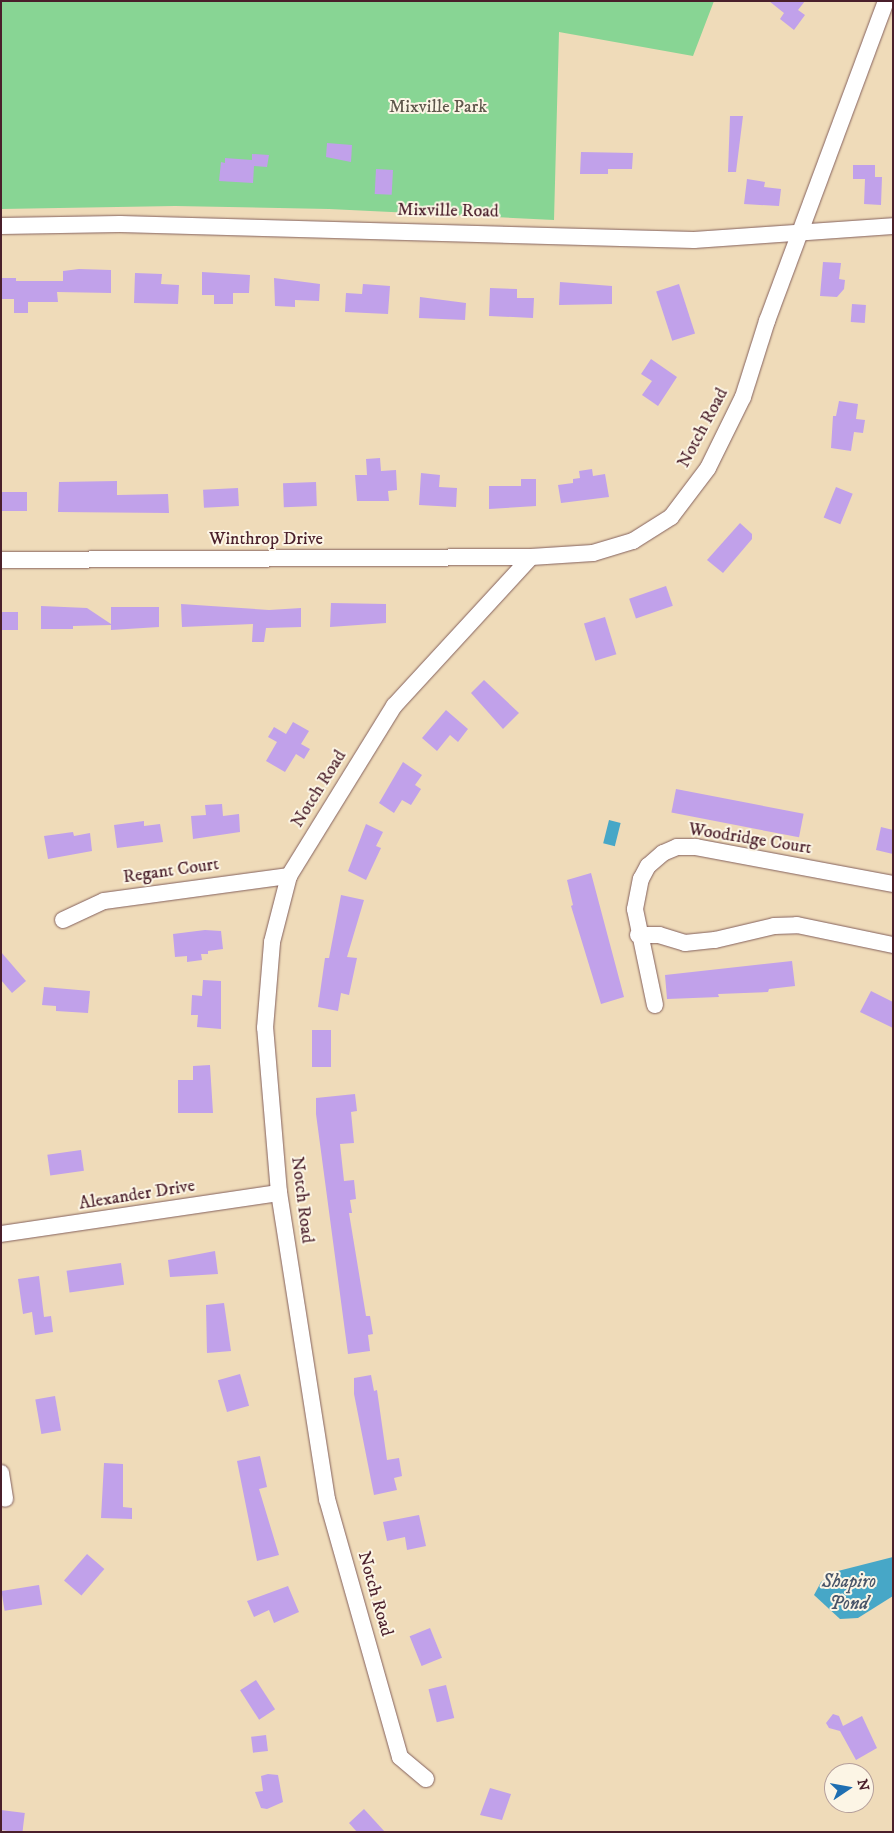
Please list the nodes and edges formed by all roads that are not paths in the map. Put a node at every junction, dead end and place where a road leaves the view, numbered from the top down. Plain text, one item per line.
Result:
1 (886, 1) edge
2 (1, 226) edge
3 (893, 226) edge
4 (799, 232) junction
5 (531, 558) junction
6 (1, 560) edge
7 (288, 876) junction
8 (893, 884) edge
9 (63, 920) dead end
10 (638, 935) junction
11 (893, 945) edge
12 (655, 1005) dead end
13 (279, 1193) junction
14 (1, 1234) edge
15 (1, 1473) edge
16 (5, 1498) dead end
17 (426, 1779) dead end

1 - 4 street, Notch Road
2 - 4 street, Mixville Road
3 - 4 street, Mixville Road
4 - 5 street, Notch Road
5 - 6 street, Winthrop Drive
5 - 7 street, Notch Road
7 - 9 street, Regant Court
7 - 13 street, Notch Road
8 - 10 street, Woodridge Court
10 - 11 street
10 - 12 street, Woodridge Court
13 - 14 street, Alexander Drive
13 - 17 street, Notch Road
15 - 16 street

